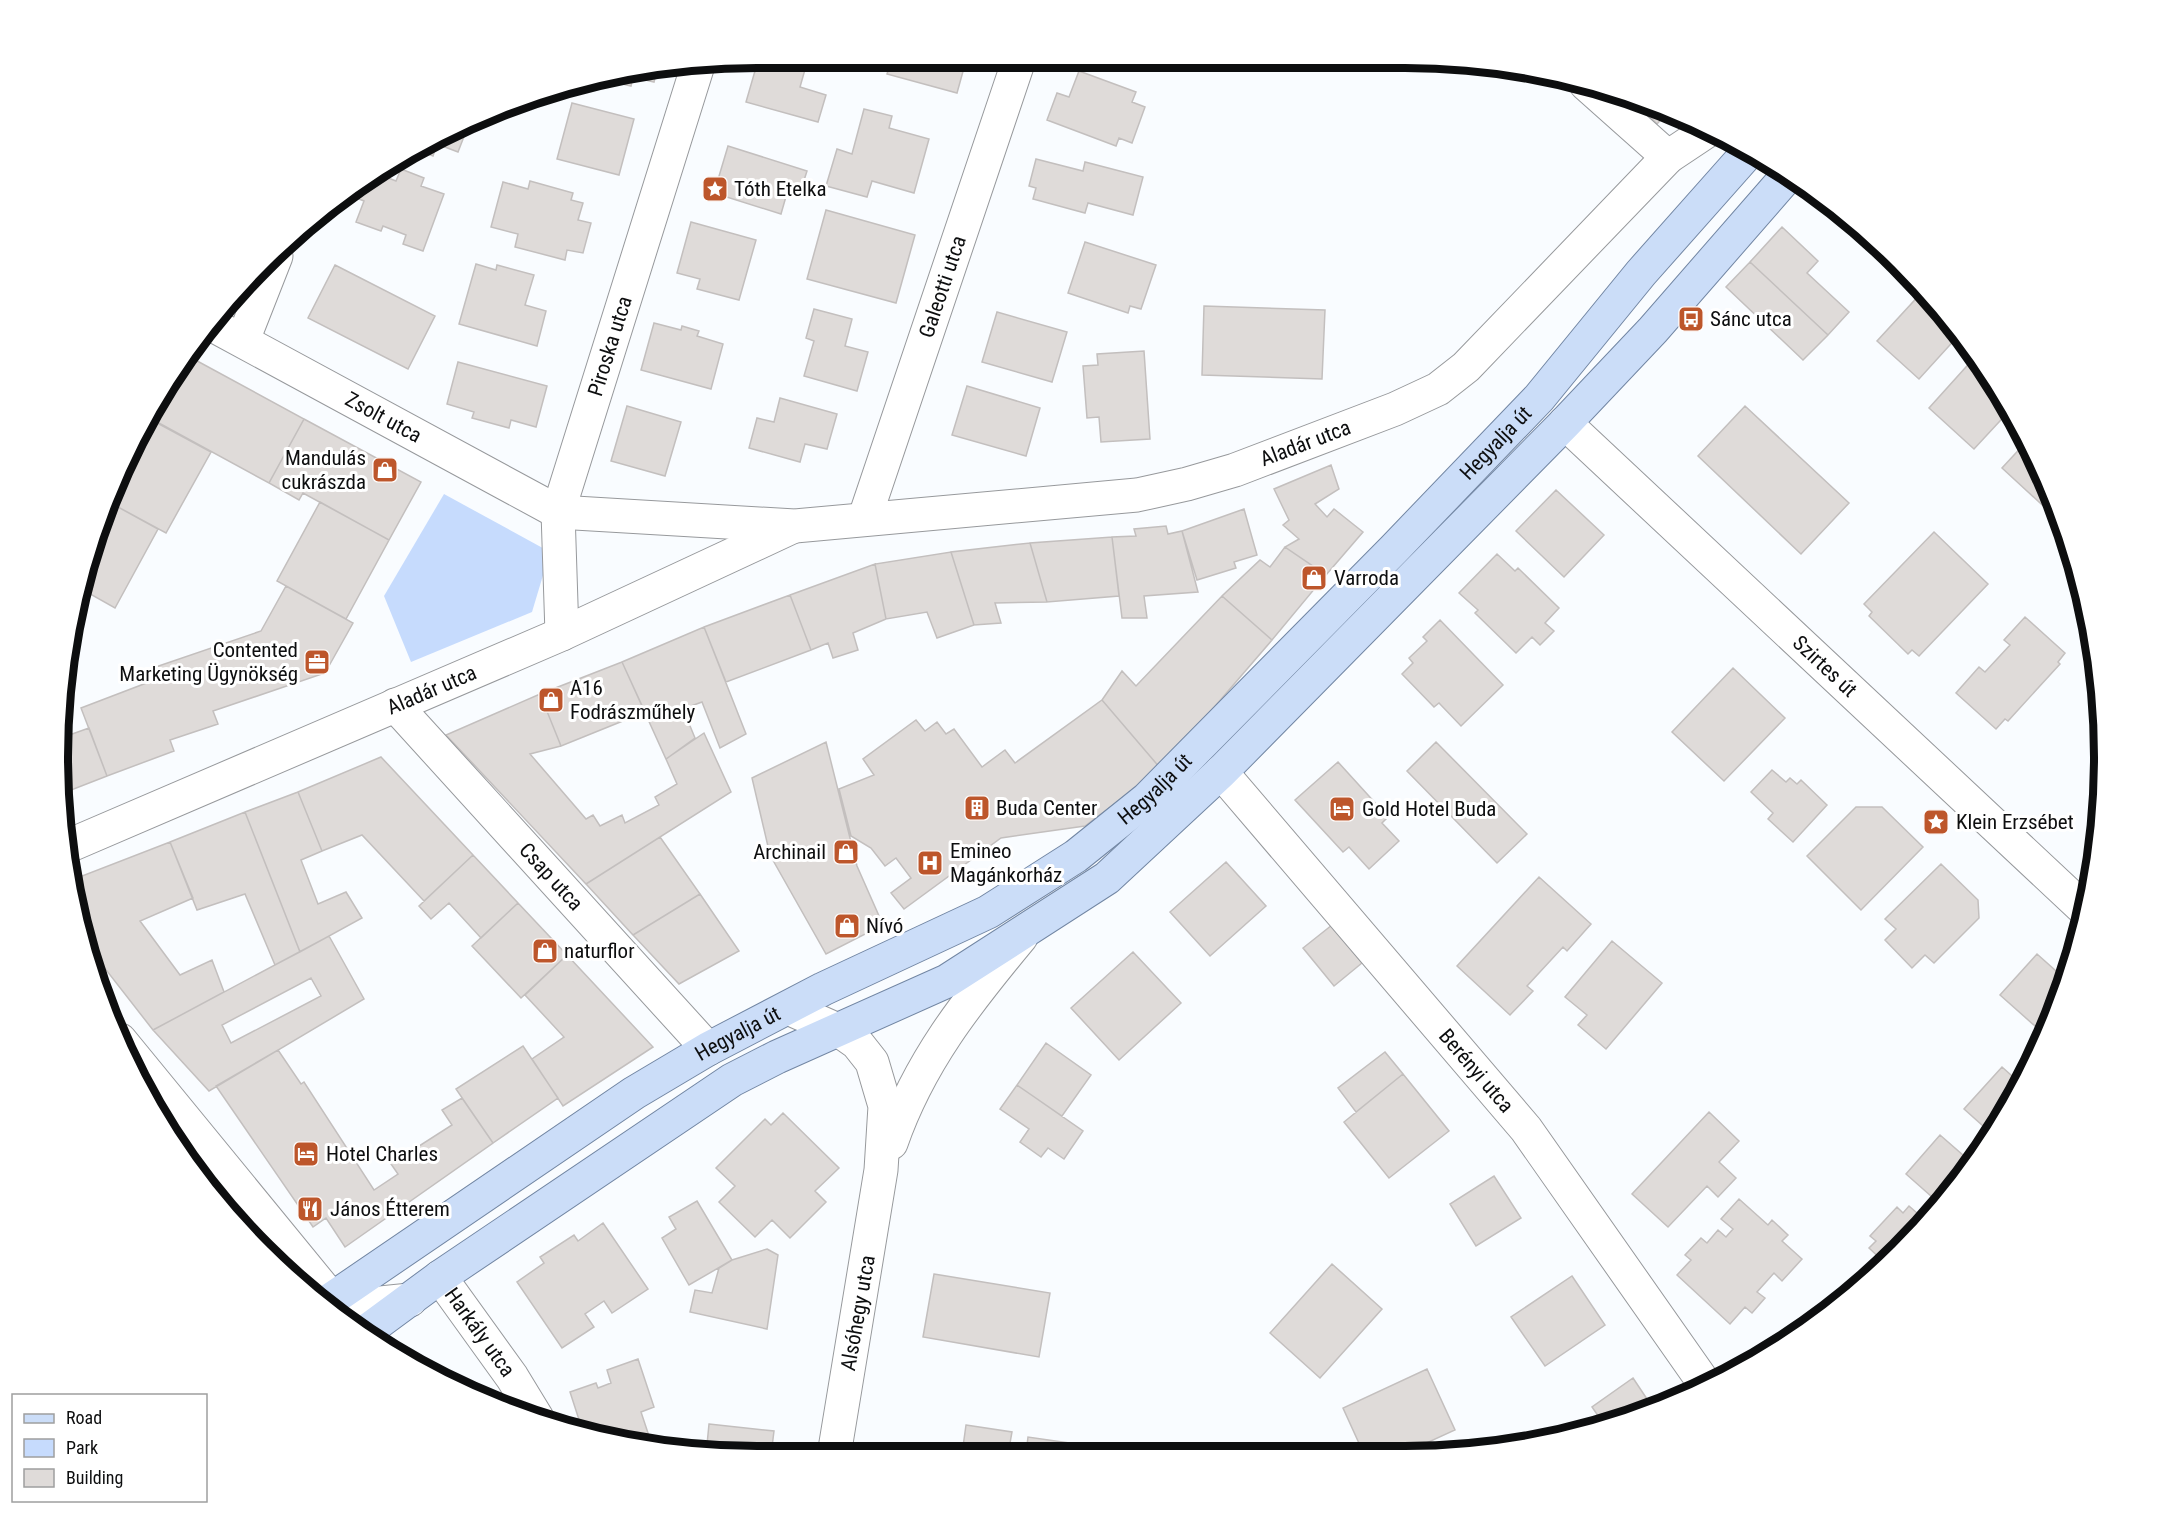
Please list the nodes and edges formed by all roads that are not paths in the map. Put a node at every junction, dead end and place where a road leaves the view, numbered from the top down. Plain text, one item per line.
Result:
1 (1016, 68) edge
2 (696, 70) edge
3 (1600, 96) edge
4 (1701, 135) edge
5 (1668, 157) junction
6 (1744, 157) edge
7 (1783, 181) edge
8 (272, 266) edge
9 (218, 327) edge
10 (243, 340) junction
11 (1565, 423) junction
12 (558, 512) junction
13 (865, 518) junction
14 (795, 526) junction
15 (562, 634) junction
16 (395, 705) junction
17 (1221, 771) junction
18 (73, 844) edge
19 (2077, 903) edge
20 (1023, 935) junction
21 (788, 1008) junction
22 (840, 1031) junction
23 (708, 1049) junction
24 (142, 1068) edge
25 (881, 1170) junction
26 (440, 1277) junction
27 (313, 1284) edge
28 (331, 1299) edge
29 (410, 1300) junction
30 (335, 1302) edge
31 (371, 1328) edge
32 (1701, 1379) edge
33 (532, 1409) edge
34 (835, 1446) edge

1 - 13 street, Galeotti utca
2 - 12 street, Piroska utca
3 - 5 street
4 - 5 street, Aladár utca
5 - 13 street, Aladár utca
6 - 21 main road, Hegyalja út
7 - 11 main road, Hegyalja út
8 - 10 street
9 - 10 street, Zsolt utca
10 - 12 street, Zsolt utca
11 - 17 main road, Hegyalja út
11 - 19 street, Szirtes út
12 - 14 street, Aladár utca
12 - 15 street, Piroska utca
13 - 14 street, Aladár utca
14 - 15 street, Aladár utca
15 - 16 street, Aladár utca
16 - 18 street, Aladár utca
16 - 23 street, Csap utca
17 - 20 main road, Hegyalja út
17 - 32 street, Berényi utca
20 - 22 main road, Hegyalja út
20 - 25 street, Alsóhegy utca
21 - 22 street, Alsóhegy utca
21 - 23 main road, Hegyalja út
22 - 25 street, Alsóhegy utca
22 - 26 main road, Hegyalja út
23 - 28 main road, Hegyalja út
24 - 27 street
25 - 34 street, Alsóhegy utca
26 - 29 main road, Hegyalja út
26 - 33 street, Harkály utca
29 - 30 street
29 - 31 main road, Hegyalja út

